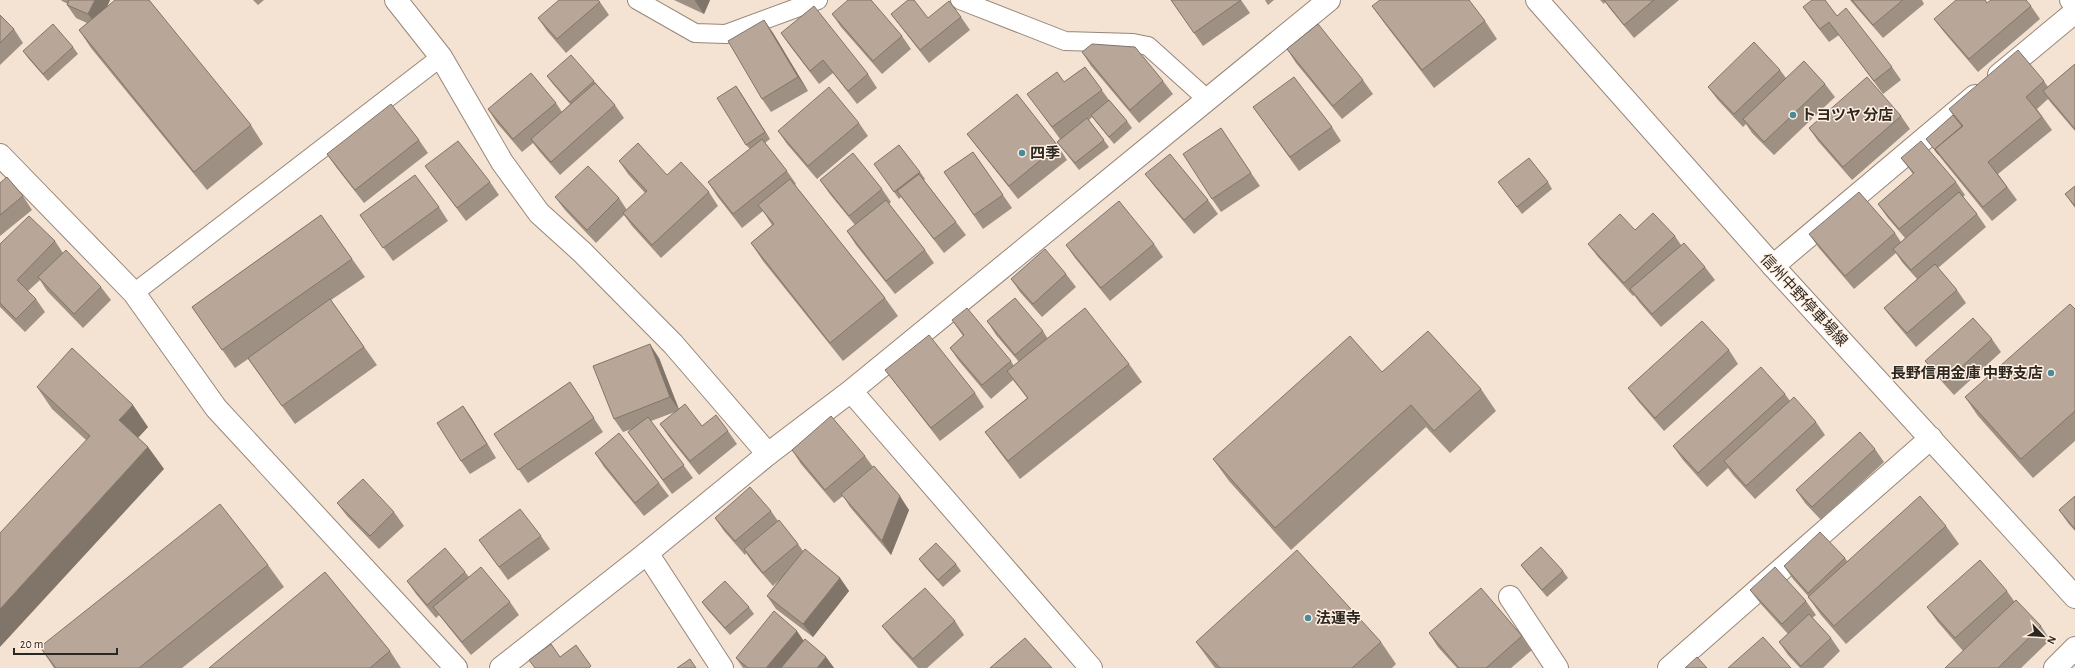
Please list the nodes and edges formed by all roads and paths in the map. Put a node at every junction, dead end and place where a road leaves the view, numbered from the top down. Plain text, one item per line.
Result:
1 (396, 0) edge
2 (637, 0) edge
3 (818, 0) edge
4 (960, 0) edge
5 (1329, 0) edge
6 (1537, 0) edge
7 (2071, 0) edge
8 (2075, 6) edge
9 (2075, 12) edge
10 (441, 57) junction
11 (1208, 100) junction
12 (0, 155) edge
13 (1773, 266) junction
14 (134, 293) junction
15 (852, 391) junction
16 (1931, 438) junction
17 (768, 454) junction
18 (647, 553) junction
19 (1510, 597) dead end
20 (2075, 597) edge
21 (2075, 648) edge
22 (456, 668) edge
23 (501, 668) edge
24 (722, 668) edge
25 (1091, 668) edge
26 (1557, 668) edge
27 (1669, 668) edge
28 (2055, 668) edge

1 - 10 street
2 - 3 lane
4 - 11 lane
5 - 11 street
6 - 13 street, 信州中野停車場線
7 - 8 street
9 - 13 street
10 - 14 lane
10 - 17 street
11 - 15 street
12 - 14 street
13 - 16 street, 信州中野停車場線
14 - 22 street
15 - 17 street
15 - 25 street
16 - 20 street, 信州中野停車場線
16 - 27 street
17 - 18 street
18 - 23 street
18 - 24 street
19 - 26 street
21 - 28 street

